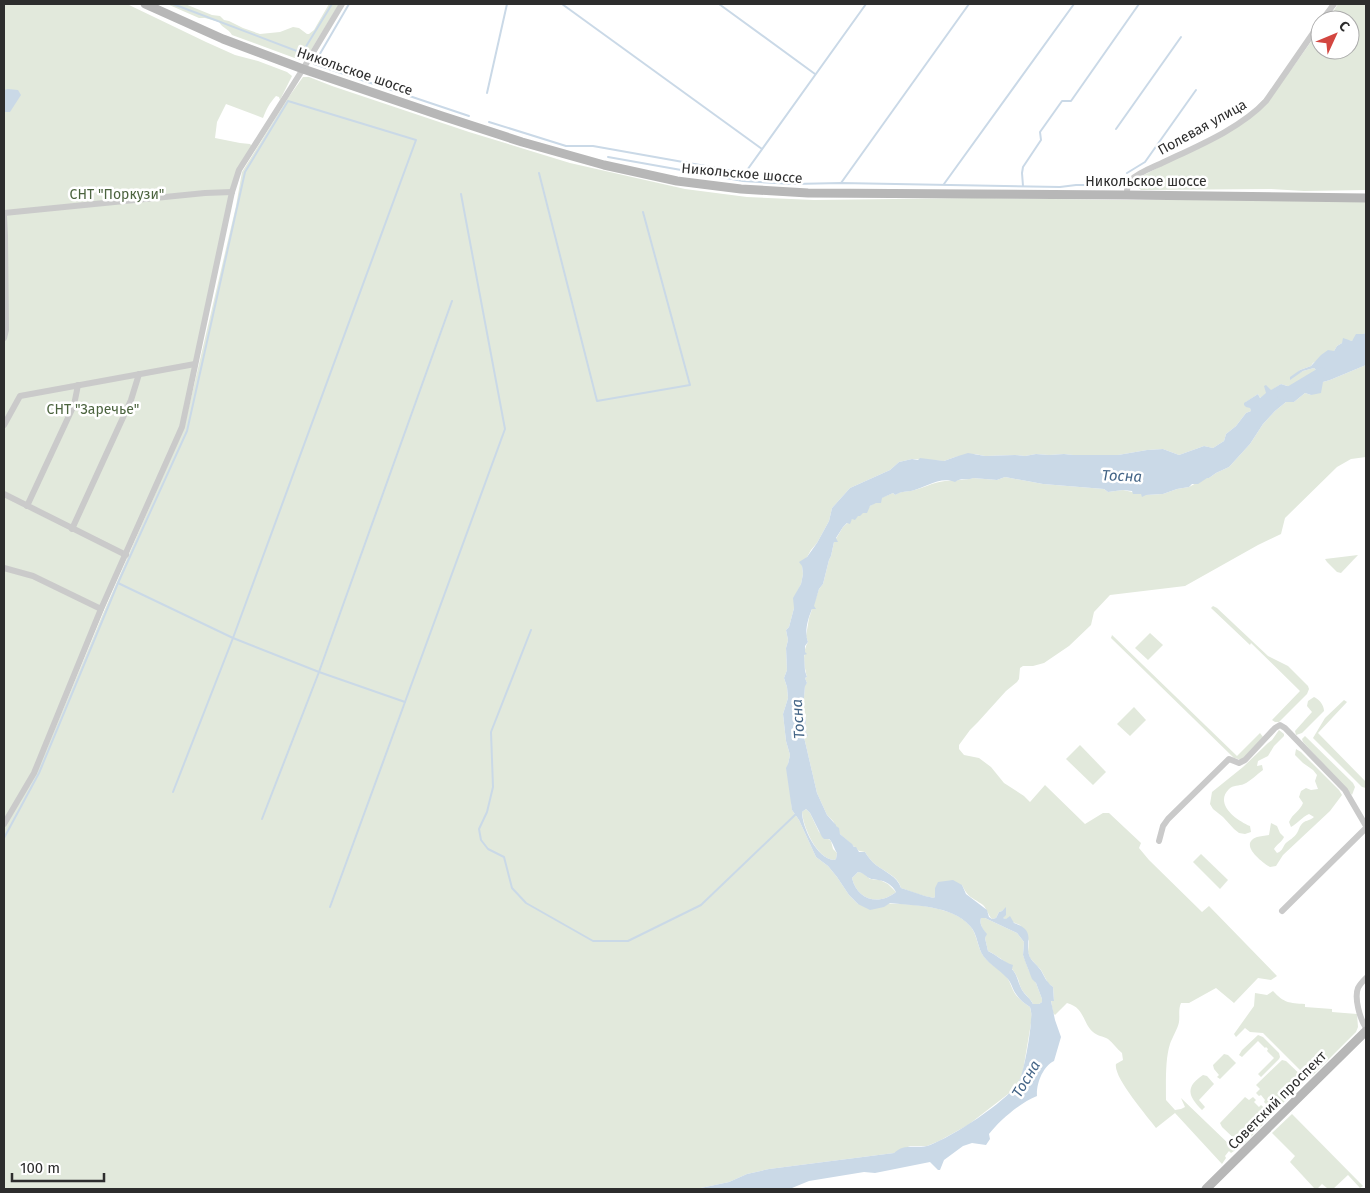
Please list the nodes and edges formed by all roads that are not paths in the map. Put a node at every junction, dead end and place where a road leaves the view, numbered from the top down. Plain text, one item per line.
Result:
1 (145, 4) edge
2 (342, 4) edge
3 (1310, 37) edge
4 (303, 68) junction
5 (232, 192) junction
6 (1127, 195) junction
7 (1366, 198) edge
8 (4, 215) edge
9 (4, 338) edge
10 (195, 364) junction
11 (139, 374) junction
12 (78, 385) junction
13 (4, 425) edge
14 (4, 494) edge
15 (26, 506) junction
16 (72, 529) junction
17 (126, 555) junction
18 (4, 568) edge
19 (101, 609) junction
20 (4, 824) edge
21 (1366, 827) edge
22 (1159, 841) dead end
23 (1282, 911) dead end
24 (1366, 978) edge
25 (1366, 1030) edge
26 (1206, 1189) edge

1 - 4 main road, Никольское шоссе
2 - 4 street
3 - 6 street, Полевая улица
4 - 5 street
4 - 6 main road, Никольское шоссе
5 - 8 street
5 - 10 street
6 - 7 main road, Никольское шоссе
8 - 9 street
10 - 11 street
10 - 17 street
11 - 12 street
11 - 16 street
12 - 13 street
12 - 15 street
14 - 15 street
15 - 16 street
16 - 17 street
17 - 19 street
18 - 19 street
19 - 20 street
21 - 22 street
21 - 23 street
24 - 25 street
25 - 26 main road, Советский проспект

